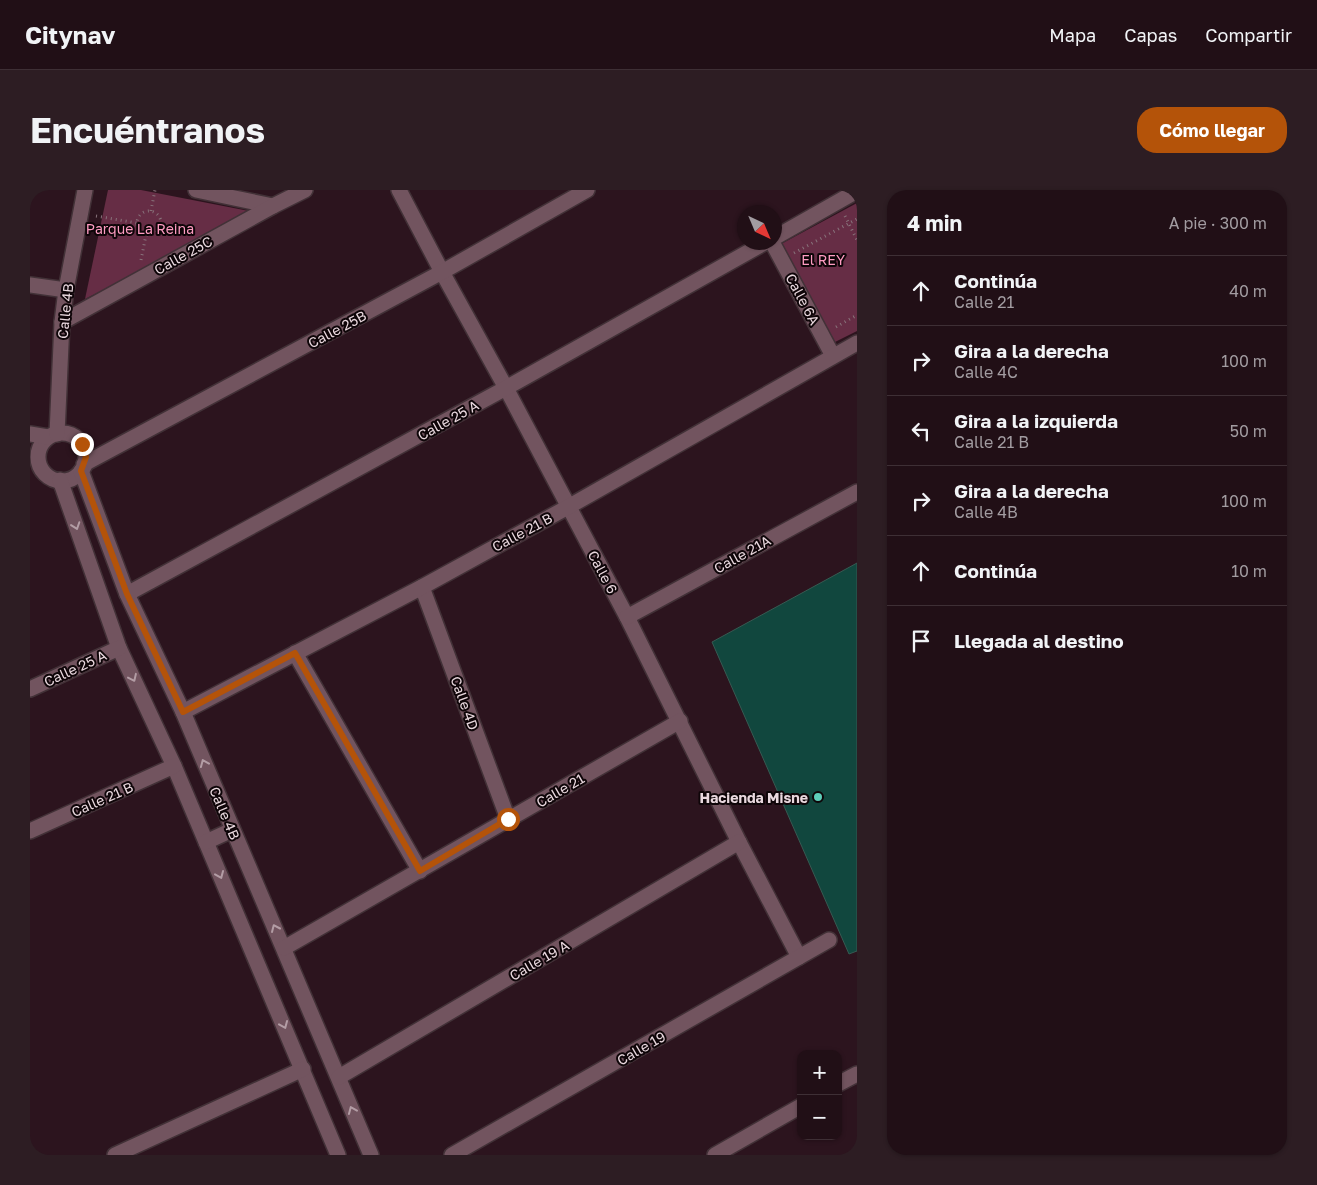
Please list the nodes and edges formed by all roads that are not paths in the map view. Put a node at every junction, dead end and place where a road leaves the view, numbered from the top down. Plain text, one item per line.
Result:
1 (85, 190) edge
2 (196, 190) edge
3 (305, 190) edge
4 (399, 190) edge
5 (587, 190) edge
6 (847, 197) edge
7 (273, 206) junction
8 (782, 234) edge
9 (752, 250) edge
10 (776, 250) edge
11 (442, 272) junction
12 (30, 285) edge
13 (66, 290) junction
14 (62, 322) junction
15 (857, 343) edge
16 (833, 356) junction
17 (506, 388) junction
18 (30, 434) edge
19 (53, 435) junction
20 (34, 456) edge
21 (82, 467) junction
22 (60, 480) junction
23 (857, 492) edge
24 (568, 507) junction
25 (422, 587) junction
26 (127, 594) junction
27 (627, 617) junction
28 (119, 648) junction
29 (295, 653) junction
30 (30, 689) edge
31 (183, 712) junction
32 (680, 721) junction
33 (174, 766) junction
34 (508, 819) junction
35 (232, 830) junction
36 (30, 832) edge
37 (206, 842) junction
38 (739, 842) junction
39 (420, 871) junction
40 (829, 940) dead end
41 (284, 948) junction
42 (799, 957) junction
43 (303, 1069) junction
44 (857, 1074) edge
45 (339, 1077) junction
46 (842, 1082) edge
47 (797, 1108) edge
48 (115, 1155) edge
49 (338, 1155) edge
50 (371, 1155) edge
51 (452, 1155) edge
52 (715, 1155) edge

1 - 13 street, Calle 4B
2 - 7 street
3 - 7 street, Calle 25C
4 - 11 street, Calle 6
5 - 11 street, Calle 25B
6 - 8 street
7 - 14 street, Calle 25C
9 - 17 street, Calle 25 A
10 - 16 street, Calle 6A
11 - 17 street, Calle 6
11 - 21 street, Calle 25B
12 - 13 street
13 - 14 street, Calle 4B
14 - 19 street, Calle 4B
15 - 16 street, Calle 21 B
16 - 24 street, Calle 21 B
17 - 24 street, Calle 6
17 - 26 street, Calle 25 A
18 - 19 street
19 - 20 street
19 - 21 street
20 - 22 street
21 - 22 street
21 - 26 street, Calle 4B
22 -> 28 street, Calle 4B
23 - 27 street, Calle 21A
24 - 25 street, Calle 21 B
24 - 27 street, Calle 6
25 - 29 street, Calle 21 B
25 - 34 street, Calle 4D
26 - 31 street, Calle 4B
27 - 32 street, Calle 6
28 - 30 street, Calle 25 A
28 -> 33 street, Calle 4B
29 - 31 street, Calle 21 B
29 - 39 street
35 -> 31 street, Calle 4B
32 - 34 street, Calle 21
32 - 38 street, Calle 6
33 - 36 street, Calle 21 B
33 - 37 street, Calle 4B
34 - 39 street, Calle 21
35 - 37 street
41 -> 35 street, Calle 4B
37 -> 43 street, Calle 4B
38 - 42 street, Calle 6
38 - 45 street, Calle 19 A
39 - 41 street, Calle 21
40 - 42 street, Calle 19
41 - 45 street, Calle 4B
42 - 51 street, Calle 19
43 - 48 street
43 - 49 street, Calle 4B
44 - 46 street
50 -> 45 street, Calle 4B
47 - 52 street

